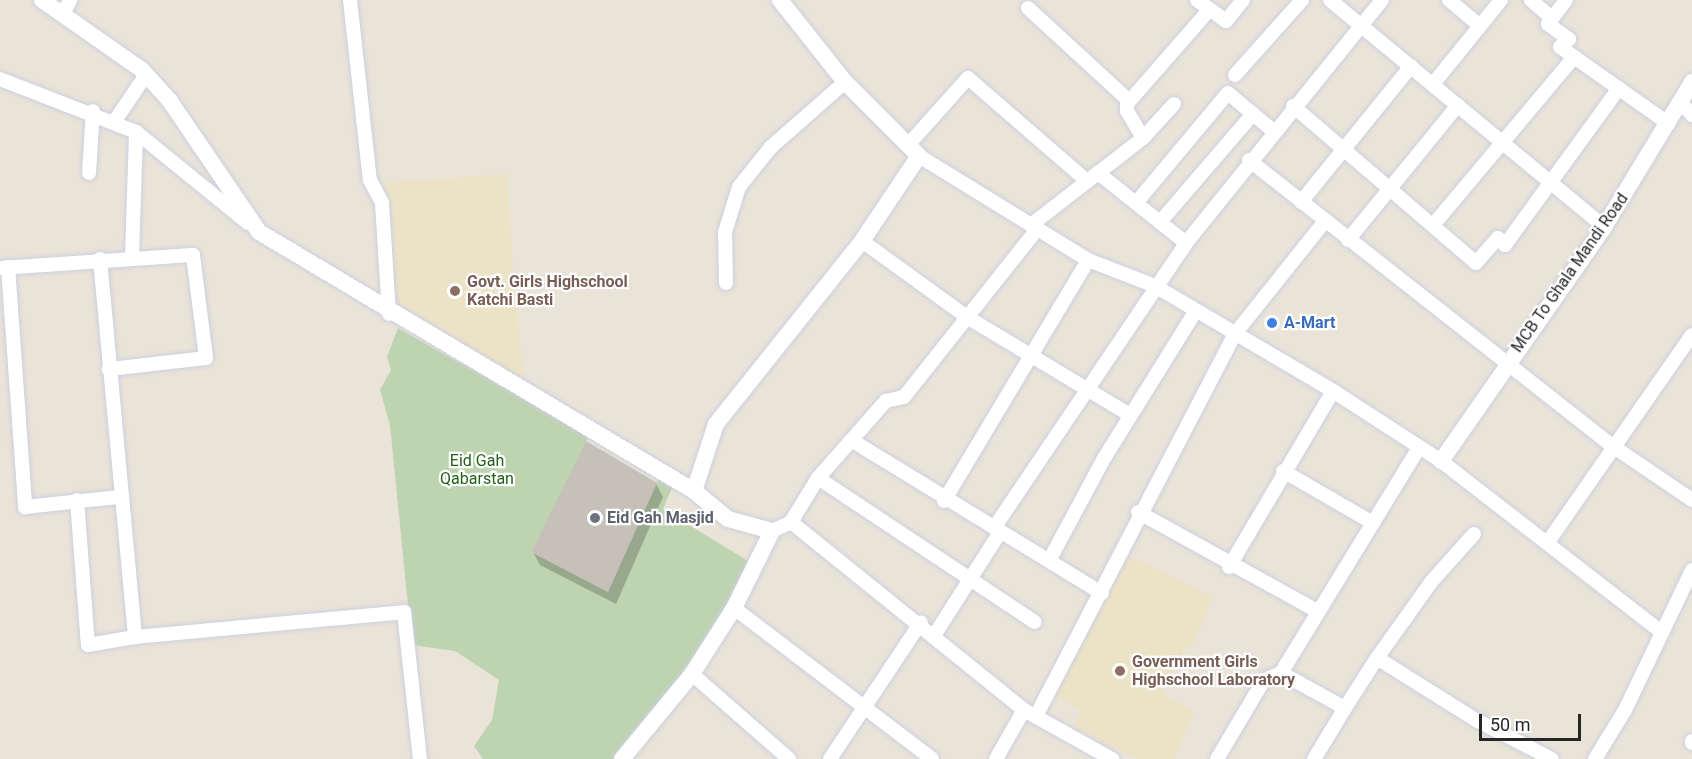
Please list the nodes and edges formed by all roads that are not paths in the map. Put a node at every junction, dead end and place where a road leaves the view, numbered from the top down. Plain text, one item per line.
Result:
1 (42, 0) edge
2 (350, 0) edge
3 (780, 0) edge
4 (1197, 0) edge
5 (1243, 0) edge
6 (1302, 0) edge
7 (1330, 0) edge
8 (1382, 0) edge
9 (1449, 0) edge
10 (1501, 0) edge
11 (1531, 0) edge
12 (1566, 0) edge
13 (67, 7) edge
14 (1028, 8) dead end
15 (1209, 10) junction
16 (1552, 18) junction
17 (1363, 26) junction
18 (1480, 26) junction
19 (1574, 57) junction
20 (1411, 66) junction
21 (146, 75) junction
22 (1235, 75) dead end
23 (0, 79) edge
24 (1692, 81) edge
25 (845, 82) junction
26 (1433, 84) junction
27 (1619, 88) junction
28 (1127, 104) junction
29 (1174, 104) dead end
30 (1458, 105) junction
31 (1293, 106) junction
32 (1687, 109) edge
33 (93, 111) junction
34 (1253, 114) junction
35 (114, 122) junction
36 (1669, 124) junction
37 (1272, 130) junction
38 (136, 132) junction
39 (1143, 138) junction
40 (1504, 144) junction
41 (1345, 148) junction
42 (914, 151) junction
43 (1249, 160) junction
44 (89, 173) dead end
45 (1092, 177) junction
46 (1550, 183) junction
47 (1392, 186) junction
48 (1301, 202) junction
49 (1136, 203) junction
50 (1325, 221) junction
51 (1160, 222) junction
52 (1434, 224) junction
53 (1034, 227) junction
54 (1604, 227) junction
55 (259, 232) junction
56 (1348, 240) junction
57 (862, 242) junction
58 (1186, 243) junction
59 (132, 255) junction
60 (100, 259) junction
61 (1088, 260) junction
62 (4, 268) edge
63 (726, 283) dead end
64 (1155, 286) junction
65 (1195, 312) junction
66 (389, 314) junction
67 (967, 317) junction
68 (1692, 334) edge
69 (1234, 335) junction
70 (1030, 357) junction
71 (1507, 364) junction
72 (108, 369) junction
73 (1087, 389) junction
74 (1333, 391) junction
75 (1130, 414) junction
76 (851, 440) junction
77 (1611, 445) junction
78 (1419, 447) junction
79 (1440, 461) junction
80 (1283, 471) junction
81 (818, 478) junction
82 (694, 491) junction
83 (119, 497) junction
84 (77, 500) junction
85 (1692, 500) edge
86 (944, 501) junction
87 (1138, 512) junction
88 (791, 522) junction
89 (1372, 523) junction
90 (772, 531) junction
91 (997, 531) junction
92 (1474, 534) dead end
93 (1548, 542) junction
94 (1050, 559) junction
95 (1229, 567) junction
96 (1692, 570) edge
97 (970, 581) junction
98 (1102, 592) junction
99 (734, 608) junction
100 (1317, 611) junction
101 (921, 622) junction
102 (1035, 622) dead end
103 (1659, 630) junction
104 (935, 634) junction
105 (135, 637) junction
106 (1377, 658) junction
107 (1281, 673) junction
108 (692, 674) junction
109 (1344, 708) junction
110 (864, 712) junction
111 (1030, 713) junction
112 (1524, 753) edge
113 (624, 758) edge
114 (420, 759) edge
115 (789, 759) edge
116 (830, 759) edge
117 (932, 759) edge
118 (996, 759) edge
119 (1112, 759) edge
120 (1217, 759) edge
121 (1314, 759) edge
122 (1552, 759) edge
123 (1595, 759) edge

1 - 13 street
2 - 66 street
3 - 25 street
4 - 15 street
5 - 15 street
6 - 22 street
7 - 17 street
8 - 17 street
9 - 18 street
10 - 18 street
11 - 16 street
12 - 16 street
13 - 21 street
14 - 28 street
15 - 28 street
16 - 19 street
17 - 20 street
17 - 31 street
18 - 26 street
19 - 27 street
19 - 40 street
20 - 26 street
20 - 41 street
21 - 35 street
21 - 55 street
23 - 33 street
24 - 32 street, MCB To Ghala Mandi Road
25 - 42 street
25 - 63 street
26 - 30 street
27 - 36 street
27 - 46 street
28 - 39 street
29 - 39 street
30 - 40 street
30 - 47 street
31 - 37 street
31 - 41 street
32 - 36 street, MCB To Ghala Mandi Road
33 - 35 street
33 - 44 street
34 - 37 street
34 - 49 street
34 - 51 street
35 - 38 street
36 - 54 street, MCB To Ghala Mandi Road
37 - 43 street
38 - 55 street
38 - 59 street
39 - 45 street
40 - 46 street
40 - 52 street
41 - 47 street
41 - 48 street
42 - 45 street
42 - 53 street
42 - 57 street
43 - 48 street
43 - 58 street
45 - 49 street
45 - 53 street
46 - 52 street
46 - 54 street
47 - 52 street
47 - 56 street
48 - 50 street
49 - 51 street
50 - 56 street
50 - 69 street
51 - 58 street
53 - 61 street
53 - 67 street
54 - 71 street, MCB To Ghala Mandi Road
55 - 66 street
56 - 71 street
57 - 67 street
57 - 82 street
58 - 64 street
59 - 60 street
59 - 72 street
60 - 62 street
60 - 72 street
61 - 64 street
61 - 70 street
62 - 84 street
64 - 65 street
64 - 73 street
65 - 69 street
65 - 75 street
66 - 82 street
67 - 70 street
67 - 76 street
68 - 77 street
69 - 74 street
69 - 87 street
70 - 73 street
70 - 86 street
71 - 77 street
71 - 79 street, MCB To Ghala Mandi Road
72 - 83 street
73 - 75 street
73 - 91 street
74 - 78 street
74 - 80 street
75 - 94 street
76 - 81 street
76 - 86 street
77 - 85 street
77 - 93 street
78 - 79 street
78 - 89 street
79 - 93 street
80 - 89 street
80 - 95 street
81 - 88 street
81 - 97 street
82 - 90 street
83 - 84 street
83 - 105 street
84 - 105 street
86 - 91 street
87 - 95 street
87 - 98 street
88 - 90 street
88 - 101 street
89 - 100 street
90 - 99 street
91 - 94 street
91 - 97 street
92 - 106 street
93 - 103 street
94 - 98 street
95 - 100 street
96 - 103 street
97 - 102 street
97 - 104 street
98 - 111 street
99 - 108 street
99 - 110 street
100 - 107 street
101 - 104 street
101 - 110 street
103 - 123 street
104 - 111 street
105 - 114 street
106 - 109 street
106 - 112 street
107 - 109 street
107 - 120 street
108 - 113 street
108 - 115 street
109 - 121 street
110 - 116 street
110 - 117 street
111 - 118 street
111 - 119 street
112 - 122 street

